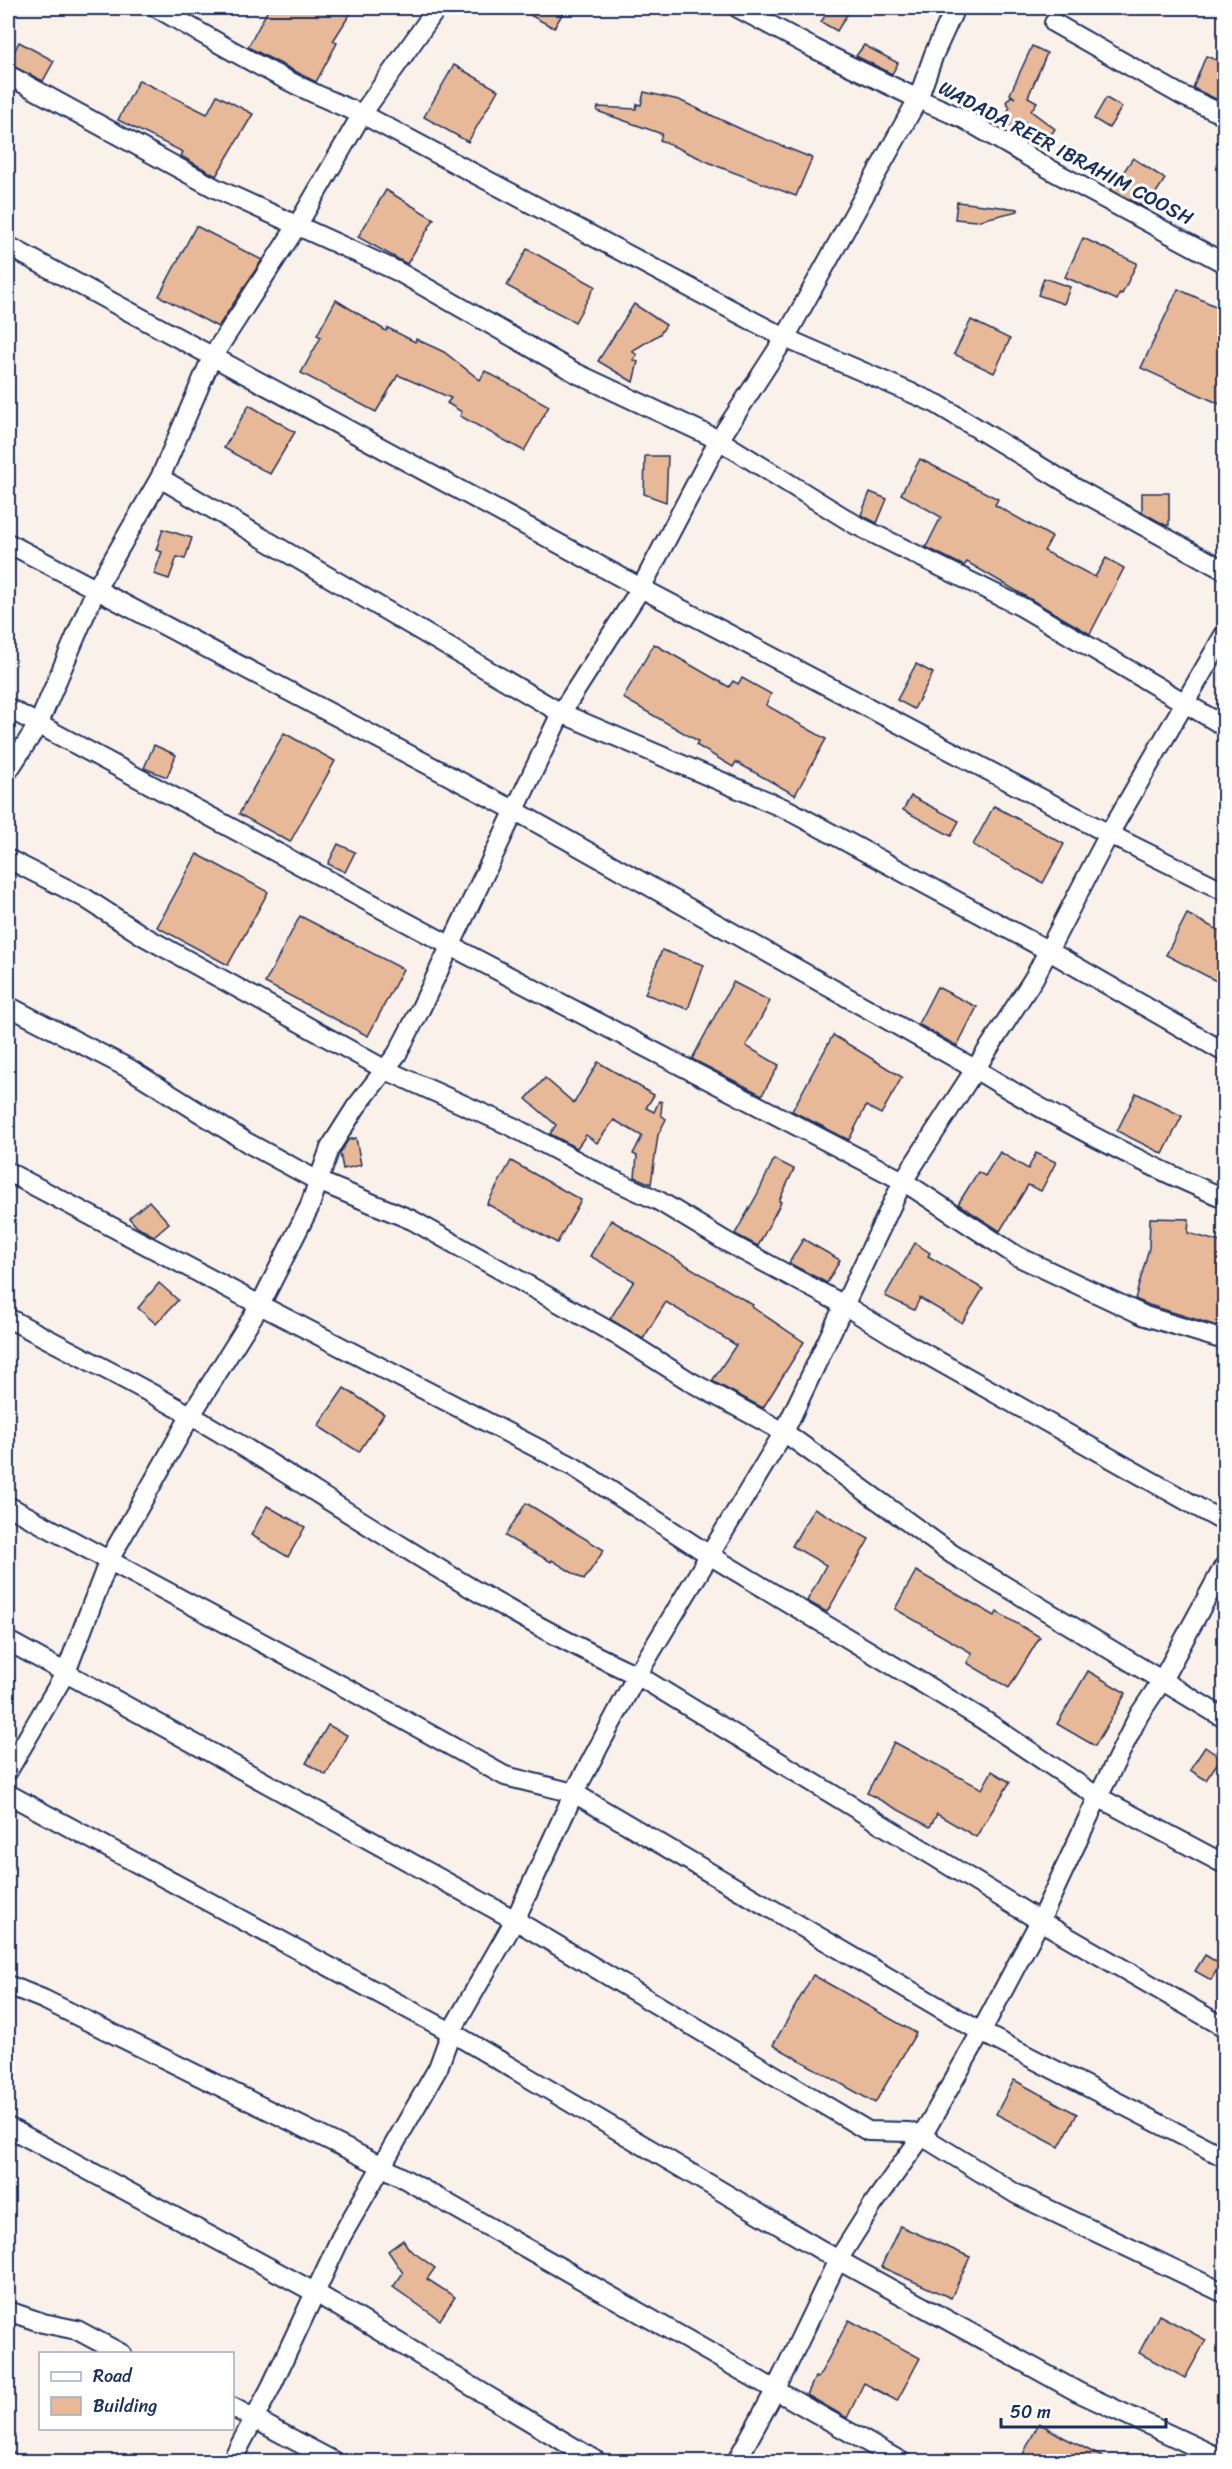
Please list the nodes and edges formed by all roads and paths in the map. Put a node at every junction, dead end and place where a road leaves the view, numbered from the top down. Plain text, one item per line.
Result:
1 (157, 8) edge
2 (437, 8) edge
3 (738, 8) edge
4 (956, 8) edge
5 (1054, 23) dead end
6 (8, 75) edge
7 (918, 99) junction
8 (362, 114) junction
9 (1224, 115) edge
10 (297, 226) junction
11 (8, 246) edge
12 (1224, 263) edge
13 (785, 338) junction
14 (212, 357) junction
15 (719, 440) junction
16 (160, 478) junction
17 (8, 543) edge
18 (1224, 570) edge
19 (641, 588) junction
20 (96, 589) junction
21 (1224, 635) edge
22 (1185, 704) junction
23 (8, 708) edge
24 (561, 712) junction
25 (38, 725) junction
26 (1224, 726) edge
27 (8, 771) edge
28 (514, 810) junction
29 (1109, 834) junction
30 (8, 859) edge
31 (1224, 891) edge
32 (449, 945) junction
33 (1049, 951) junction
34 (8, 1006) edge
35 (1224, 1052) edge
36 (975, 1069) junction
37 (386, 1070) junction
38 (8, 1172) edge
39 (318, 1181) junction
40 (903, 1181) junction
41 (1224, 1198) edge
42 (260, 1305) junction
43 (844, 1305) junction
44 (8, 1318) edge
45 (1224, 1340) edge
46 (191, 1415) junction
47 (784, 1432) junction
48 (8, 1506) edge
49 (1224, 1522) edge
50 (711, 1556) junction
51 (109, 1560) junction
52 (1224, 1572) edge
53 (8, 1641) edge
54 (66, 1672) junction
55 (638, 1675) junction
56 (1161, 1682) junction
57 (1224, 1718) edge
58 (8, 1771) edge
59 (574, 1793) junction
60 (8, 1794) edge
61 (1098, 1797) junction
62 (1224, 1864) edge
63 (515, 1920) junction
64 (1040, 1921) junction
65 (8, 1985) edge
66 (1224, 2027) edge
67 (451, 2032) junction
68 (981, 2032) junction
69 (8, 2127) edge
70 (922, 2136) junction
71 (1224, 2157) edge
72 (382, 2166) junction
73 (838, 2260) junction
74 (316, 2293) junction
75 (1224, 2293) edge
76 (8, 2311) edge
77 (118, 2352) edge
78 (775, 2391) junction
79 (234, 2408) edge
80 (254, 2417) junction
81 (1224, 2460) edge
82 (231, 2462) edge
83 (335, 2462) edge
84 (598, 2462) edge
85 (736, 2462) edge
86 (902, 2462) edge

1 - 8 street
2 - 8 street
3 - 7 street, WADADA REER IBRAHIM COOSH
4 - 7 street
5 - 9 street
6 - 10 street
7 - 12 street, WADADA REER IBRAHIM COOSH
7 - 13 street
8 - 10 street
8 - 13 street
10 - 14 street
10 - 15 street
11 - 14 street
13 - 15 street
13 - 18 street
14 - 16 street
14 - 19 street
15 - 19 street
15 - 22 street
16 - 20 street
16 - 24 street
17 - 20 street
19 - 24 street
19 - 29 street
20 - 25 street
20 - 28 street
21 - 22 street
22 - 26 street
22 - 29 street
23 - 25 street
24 - 28 street
24 - 33 street
25 - 27 street
25 - 32 street
28 - 32 street
28 - 36 street
29 - 31 street
29 - 33 street
30 - 37 street
32 - 37 street
32 - 40 street
33 - 35 street
33 - 36 street
34 - 39 street
36 - 40 street
36 - 41 street
37 - 39 street
37 - 43 street
38 - 42 street
39 - 42 street
39 - 47 street
40 - 43 street
40 - 45 street
42 - 46 street
42 - 50 street
43 - 47 street
43 - 49 street
44 - 46 street
46 - 51 street
46 - 55 street
47 - 50 street
47 - 56 street
48 - 51 street
50 - 55 street
50 - 61 street
51 - 54 street
51 - 59 street
52 - 56 street
53 - 54 street
54 - 58 street
54 - 63 street
55 - 59 street
55 - 64 street
56 - 57 street
56 - 61 street
59 - 63 street
59 - 68 street
60 - 67 street
61 - 62 street
61 - 64 street
63 - 67 street
63 - 70 street
64 - 66 street
64 - 68 street
65 - 72 street
67 - 72 street
67 - 73 street
68 - 70 street
68 - 71 street
69 - 74 street
70 - 73 street
70 - 75 street
72 - 74 street
72 - 78 street
73 - 78 street
73 - 81 street
74 - 80 street
74 - 84 street
76 - 77 street
78 - 85 street
78 - 86 street
79 - 80 street
80 - 82 street
80 - 83 street

